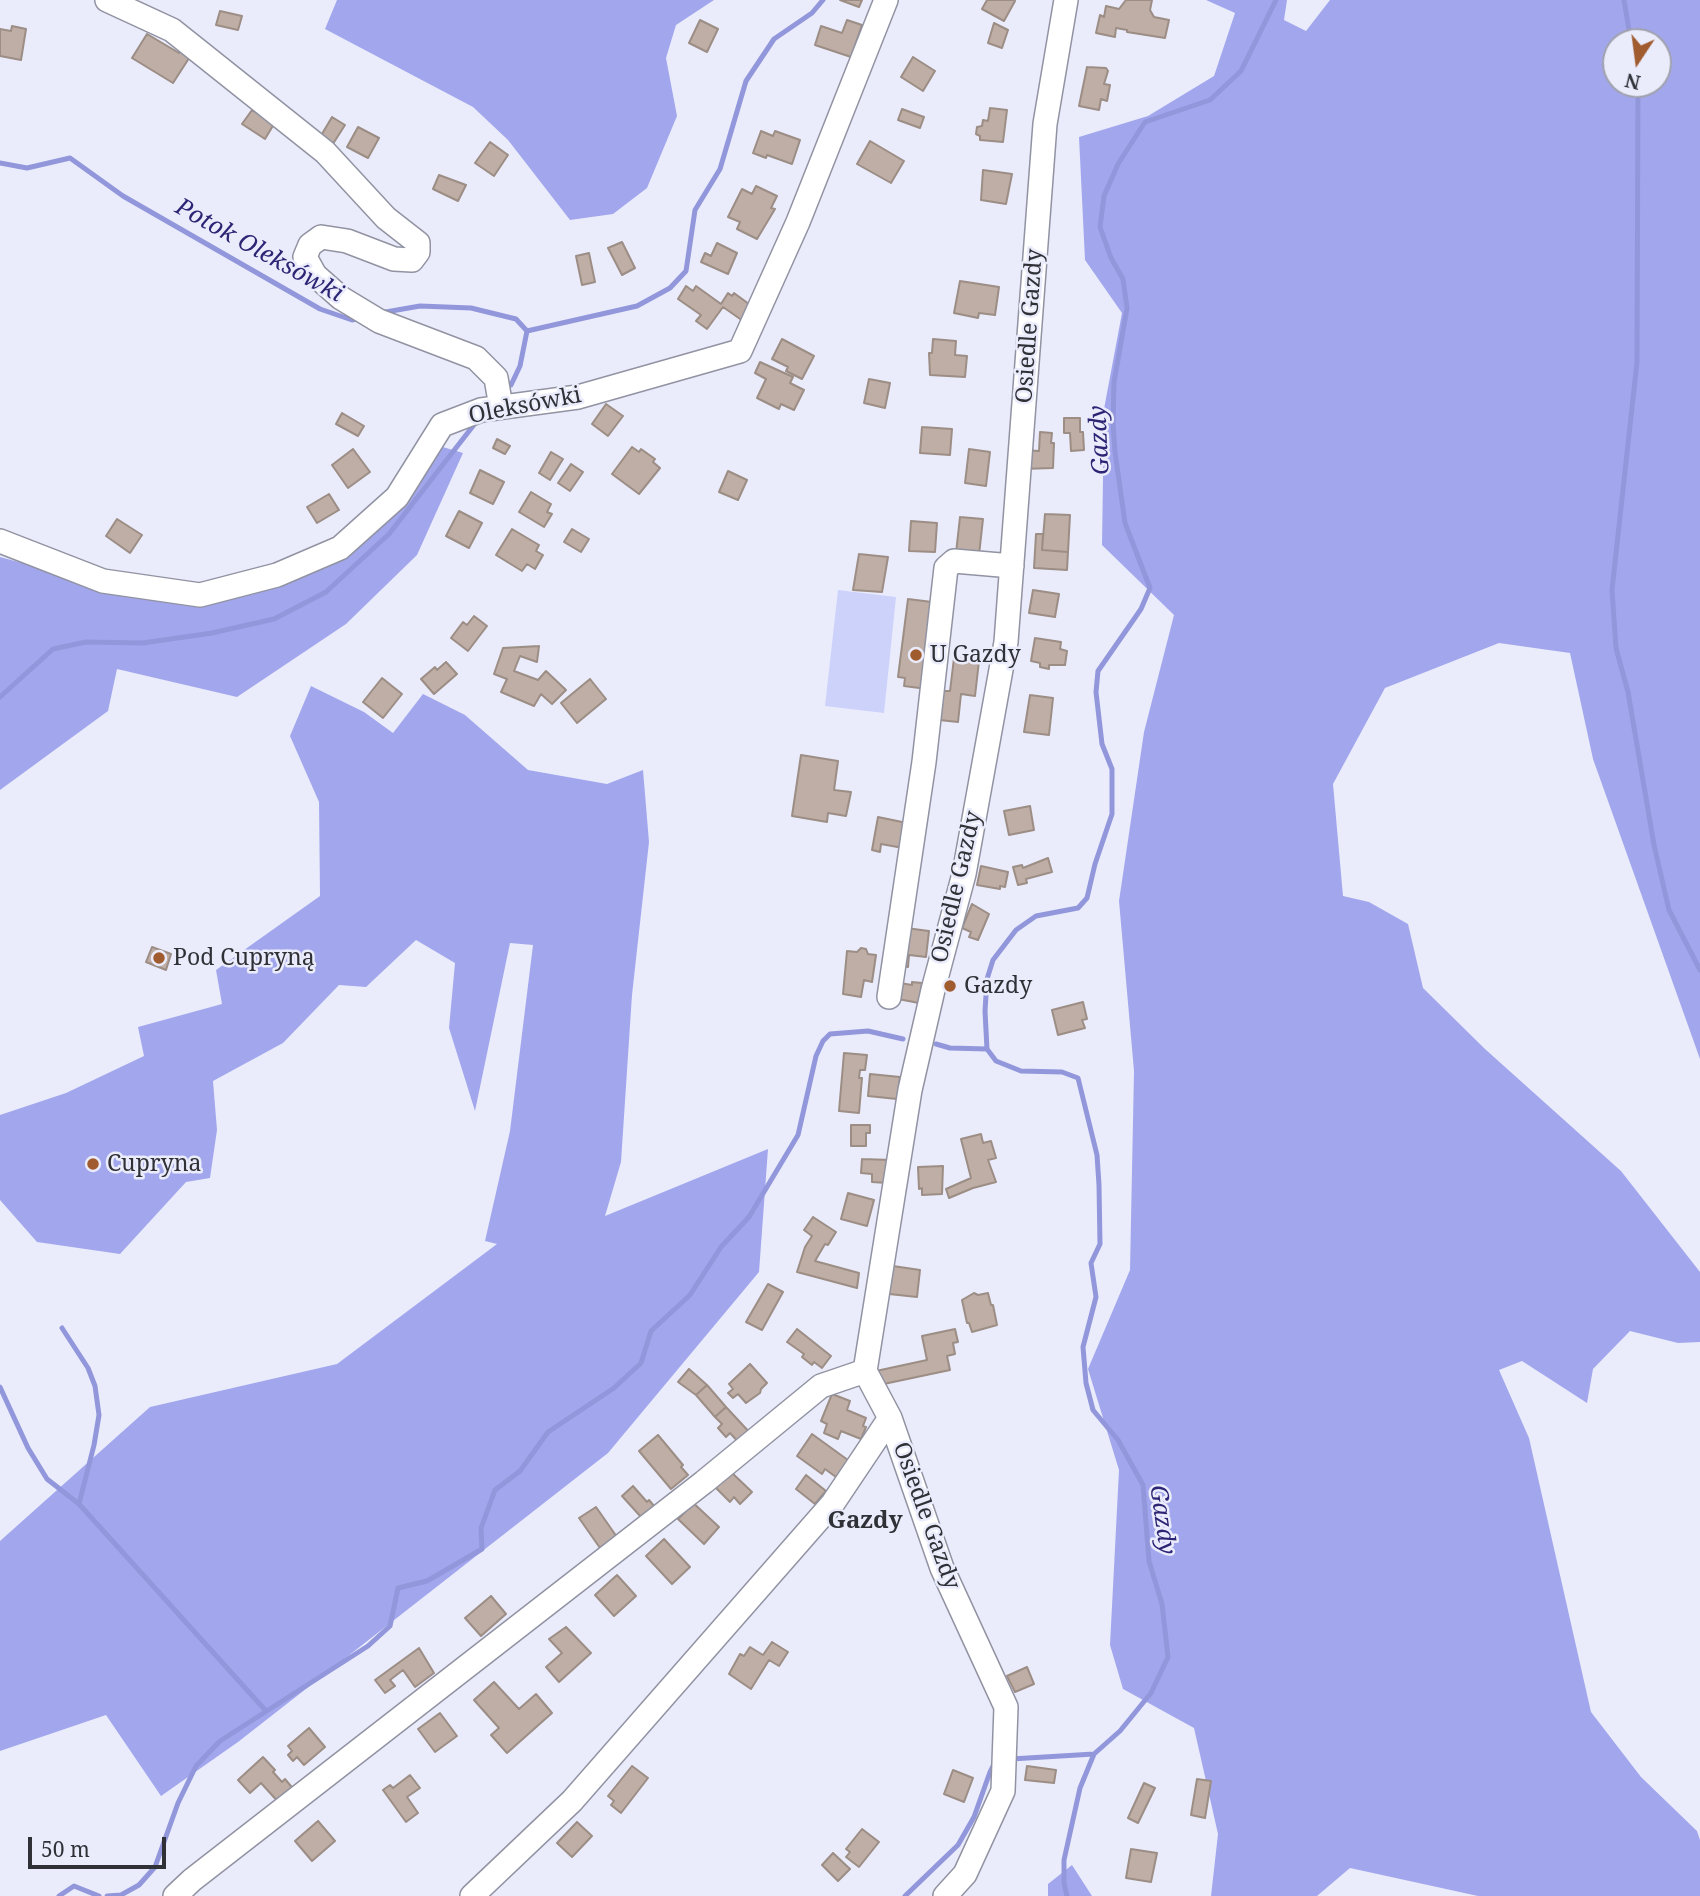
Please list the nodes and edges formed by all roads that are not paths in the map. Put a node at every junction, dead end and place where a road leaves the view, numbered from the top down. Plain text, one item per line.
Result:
1 (107, 0) edge
2 (886, 0) edge
3 (1066, 0) edge
4 (501, 407) junction
5 (0, 541) edge
6 (1012, 566) junction
7 (889, 996) dead end
8 (864, 1371) junction
9 (890, 1418) junction
10 (175, 1896) edge
11 (472, 1896) edge
12 (945, 1896) edge

1 - 4 street
2 - 4 street, Oleksówki
3 - 6 street, Osiedle Gazdy
4 - 5 street, Oleksówki
6 - 7 street
6 - 8 street, Osiedle Gazdy
8 - 9 street, Osiedle Gazdy
8 - 10 street
9 - 11 street
9 - 12 street, Osiedle Gazdy

